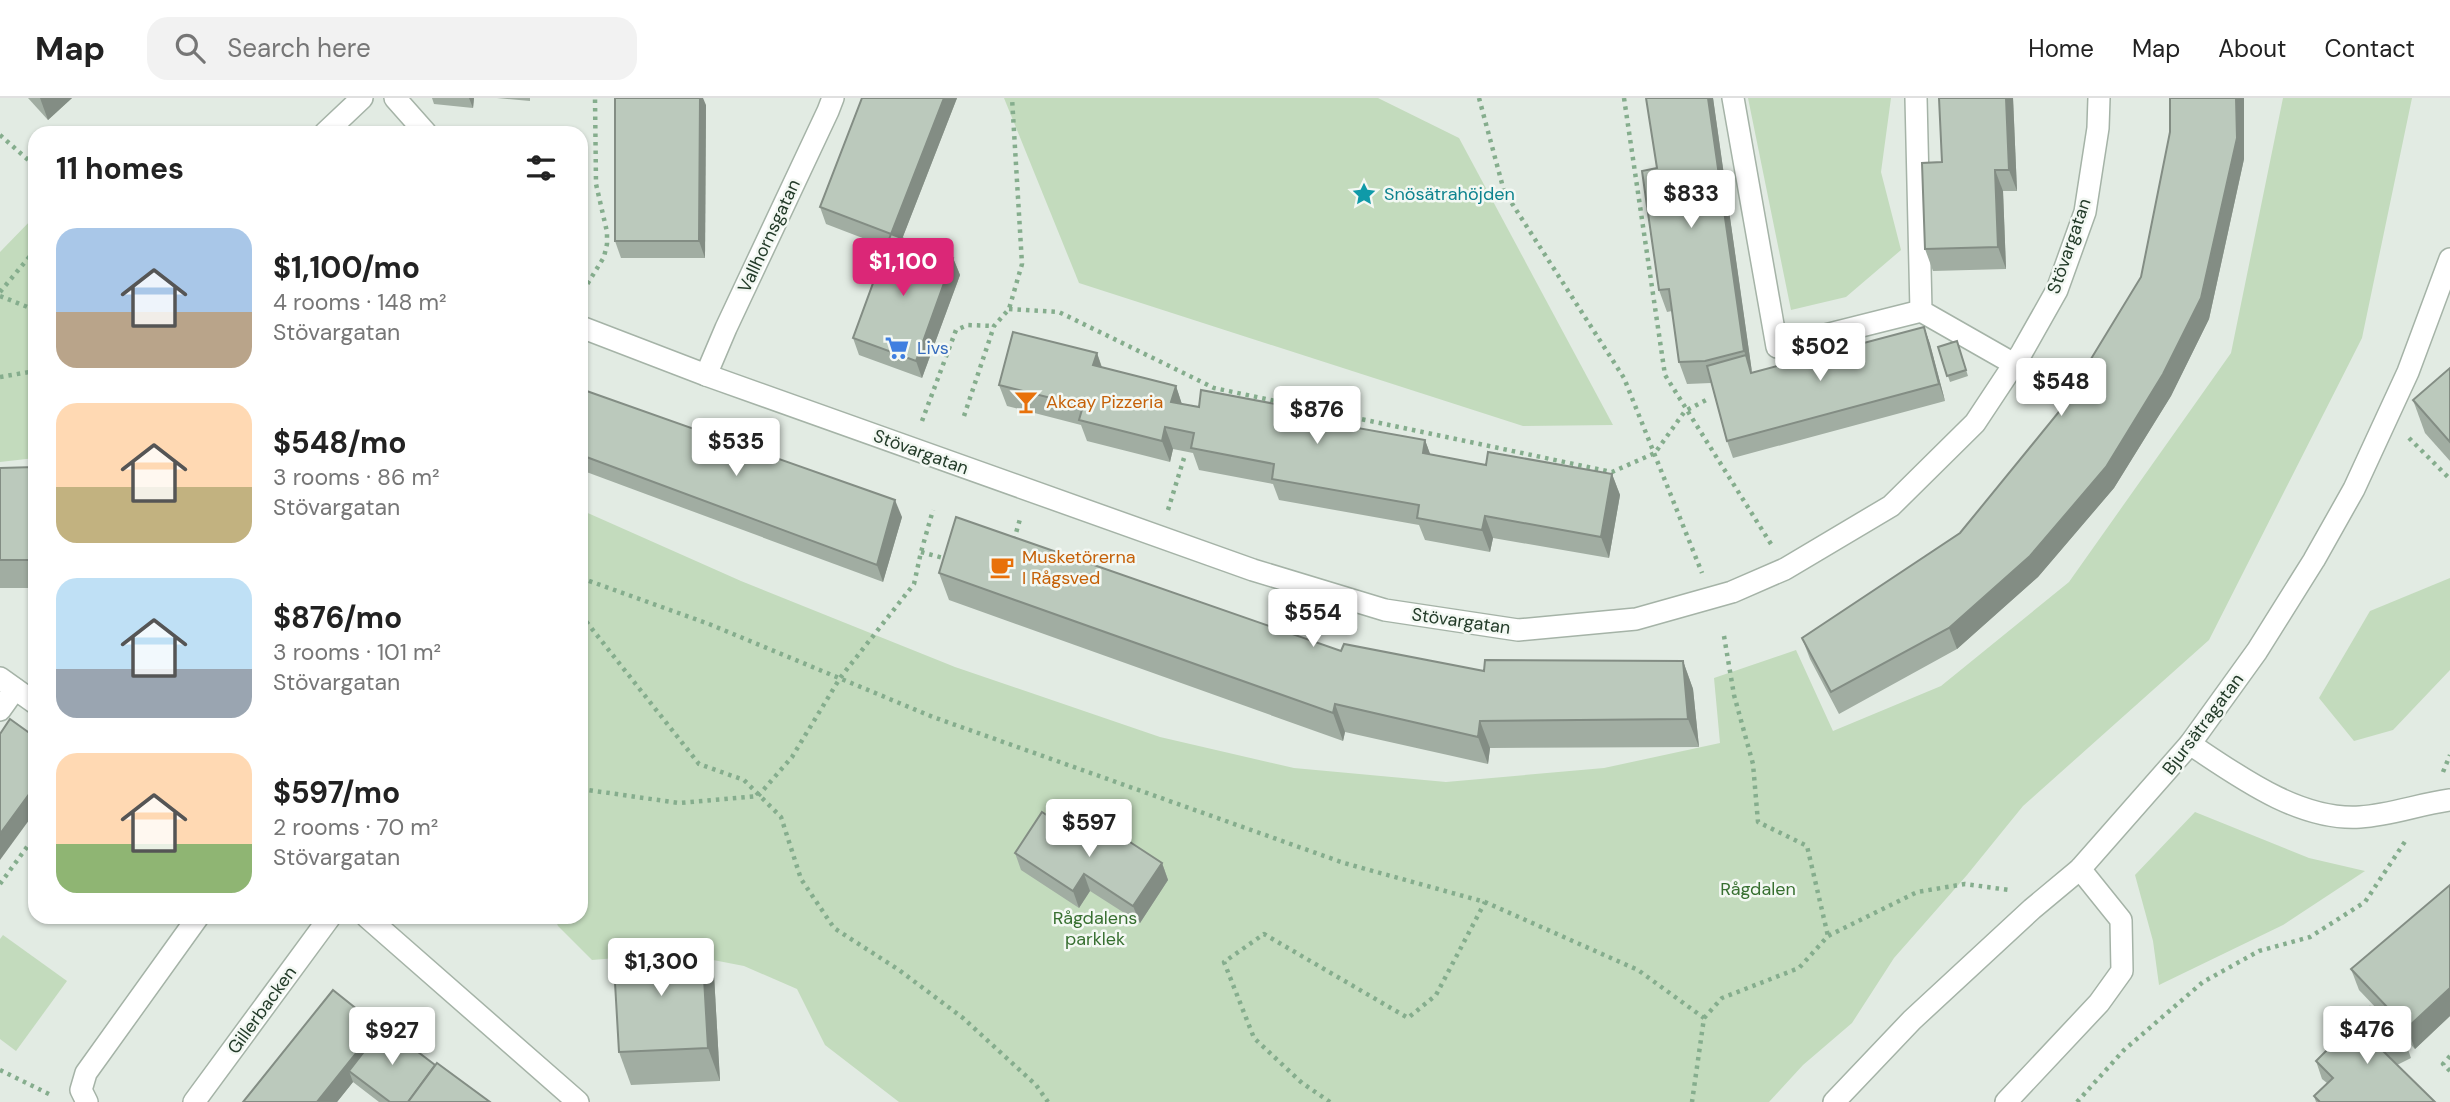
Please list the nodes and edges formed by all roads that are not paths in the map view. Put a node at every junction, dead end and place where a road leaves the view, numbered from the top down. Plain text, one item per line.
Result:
1 (362, 98) edge
2 (395, 98) edge
3 (832, 98) edge
4 (1733, 98) edge
5 (1916, 98) edge
6 (2099, 98) edge
7 (332, 126) edge
8 (420, 126) edge
9 (2450, 258) edge
10 (1921, 311) junction
11 (588, 330) edge
12 (2014, 364) junction
13 (706, 375) junction
14 (8, 684) edge
15 (28, 698) edge
16 (0, 710) edge
17 (2190, 744) junction
18 (2440, 801) edge
19 (2080, 869) junction
20 (193, 924) edge
21 (325, 924) edge
22 (375, 924) edge
23 (87, 1102) edge
24 (194, 1102) edge
25 (578, 1102) edge
26 (1833, 1102) edge
27 (2006, 1102) edge

1 - 7 street
2 - 8 street
3 - 13 street, Vallhornsgatan
4 - 10 street
5 - 10 street
6 - 12 street, Stövargatan
9 - 17 street, Bjursätragatan
10 - 12 street
11 - 13 street, Stövargatan
12 - 13 street, Stövargatan
14 - 15 street
14 - 16 street
17 - 18 street
17 - 19 street, Bjursätragatan
19 - 26 street, Bjursätragatan
19 - 27 street
20 - 23 street
21 - 24 street, Gillerbacken
22 - 25 street

